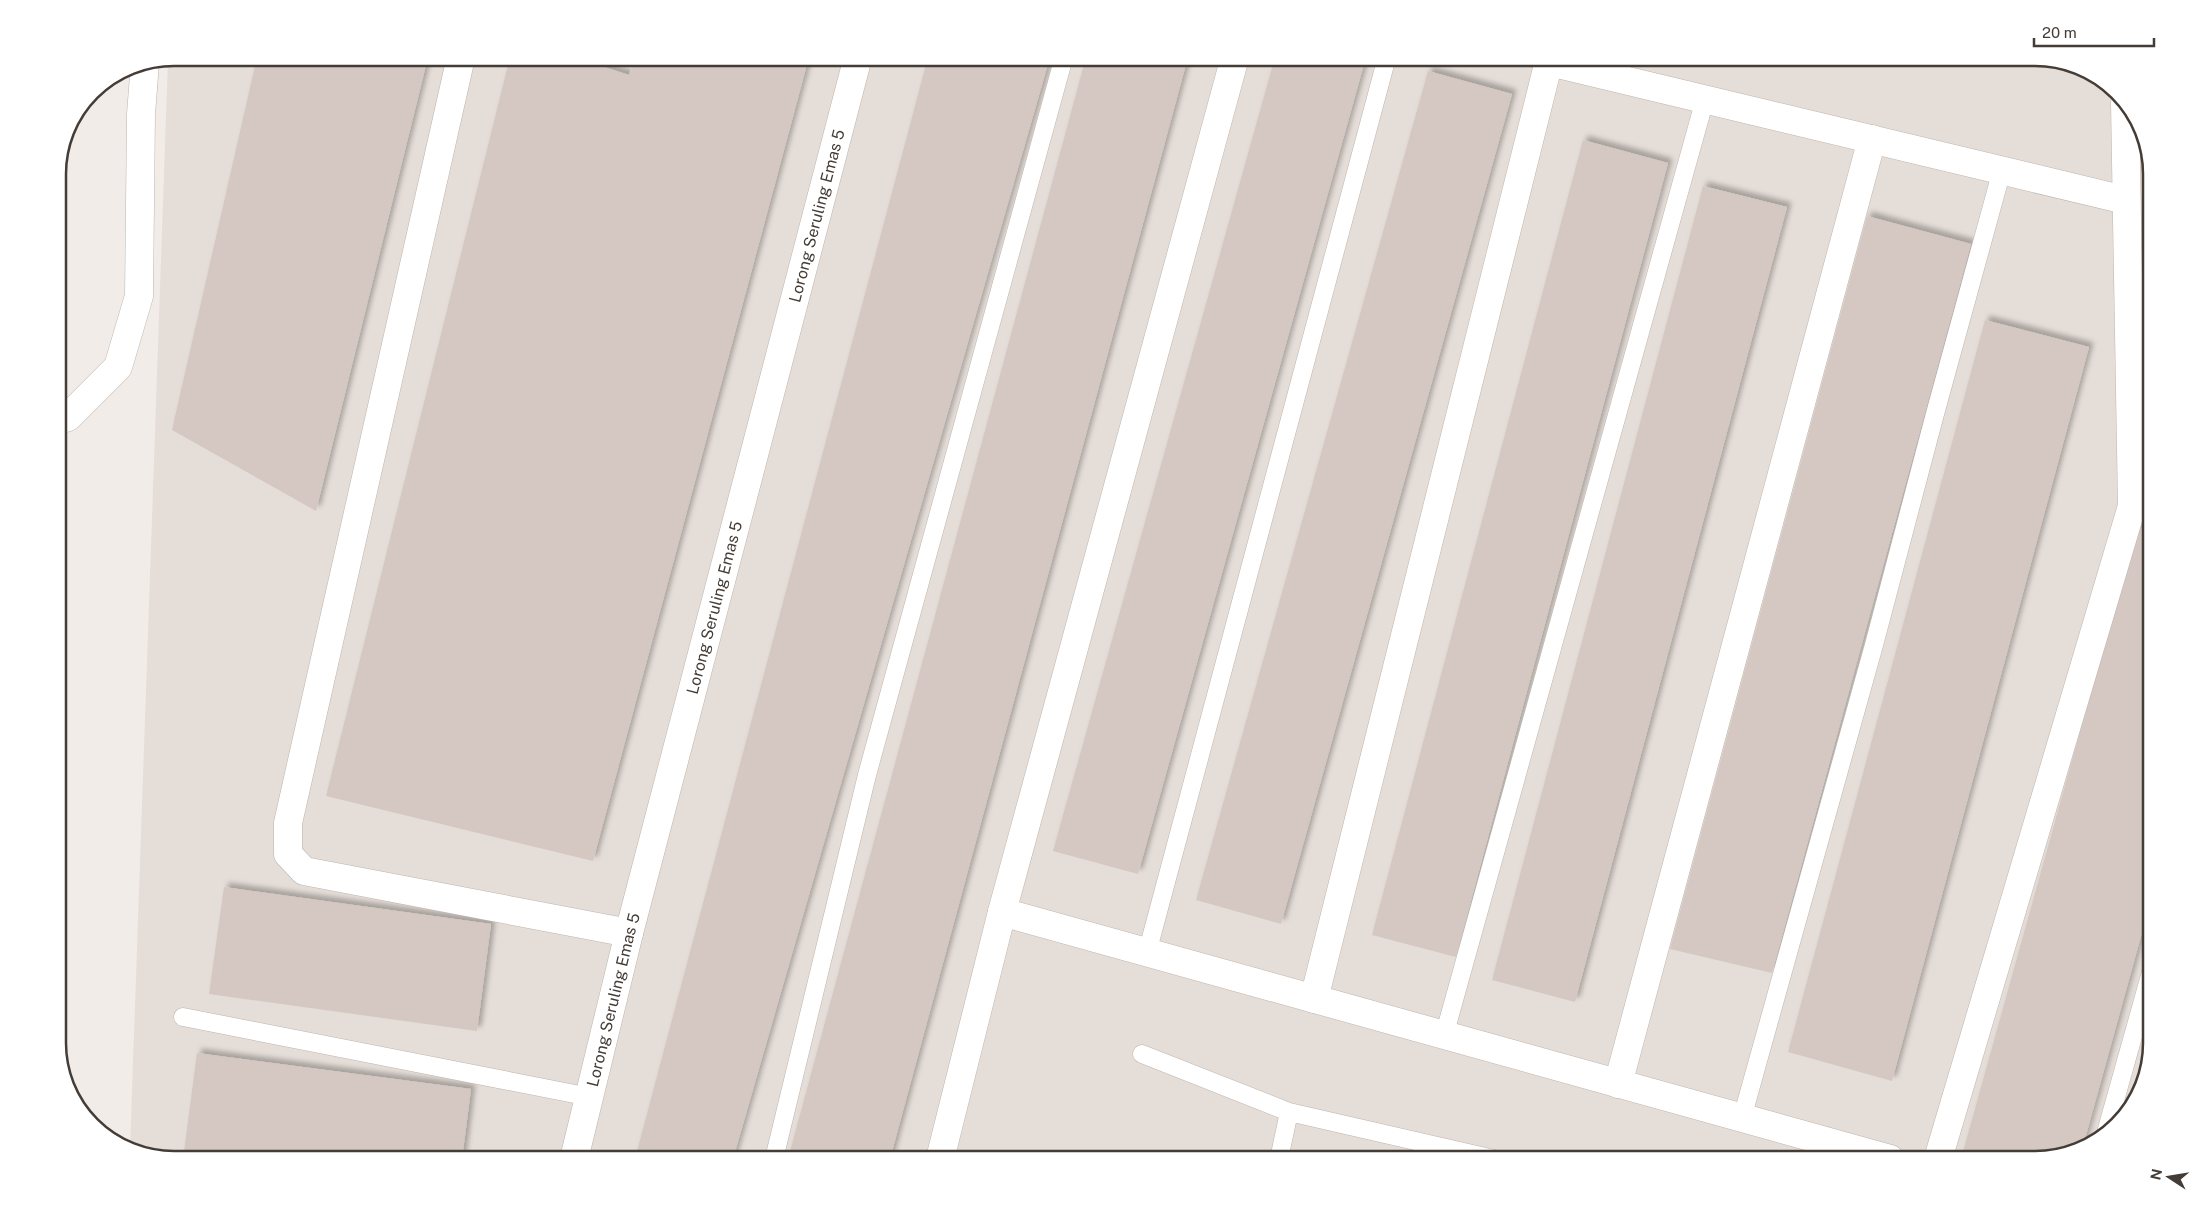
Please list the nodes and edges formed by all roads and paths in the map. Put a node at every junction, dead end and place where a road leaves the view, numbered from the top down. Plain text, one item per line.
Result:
1 (459, 66) edge
2 (856, 66) edge
3 (1062, 66) edge
4 (1233, 66) edge
5 (1384, 66) edge
6 (1541, 66) edge
7 (1571, 66) edge
8 (144, 71) edge
9 (1705, 99) junction
10 (2125, 116) edge
11 (1872, 139) junction
12 (2002, 170) junction
13 (2126, 200) junction
14 (66, 418) edge
15 (2142, 507) edge
16 (1002, 912) junction
17 (629, 933) junction
18 (1147, 953) junction
19 (1314, 999) junction
20 (2143, 1003) edge
21 (183, 1017) dead end
22 (1444, 1036) junction
23 (1142, 1054) dead end
24 (1618, 1084) junction
25 (590, 1097) junction
26 (1289, 1112) junction
27 (1742, 1118) junction
28 (2108, 1122) edge
29 (576, 1151) edge
30 (776, 1151) edge
31 (942, 1151) edge
32 (1281, 1151) edge
33 (1456, 1151) edge
34 (1858, 1151) edge
35 (1941, 1151) edge

1 - 17 street
2 - 17 street, Lorong Seruling Emas 5
3 - 30 lane
4 - 16 street
5 - 18 lane
6 - 19 street
7 - 9 street
8 - 14 street
9 - 11 street
9 - 22 lane
10 - 13 street
11 - 12 street
11 - 24 street
12 - 13 street
12 - 27 lane
13 - 15 street
15 - 35 street
16 - 18 street
16 - 31 street
17 - 25 street, Lorong Seruling Emas 5
18 - 19 street
19 - 22 street
20 - 28 lane
21 - 25 lane
22 - 24 street
23 - 26 lane
24 - 27 street
25 - 29 street, Lorong Seruling Emas 5
26 - 32 lane
26 - 33 lane
27 - 34 street

